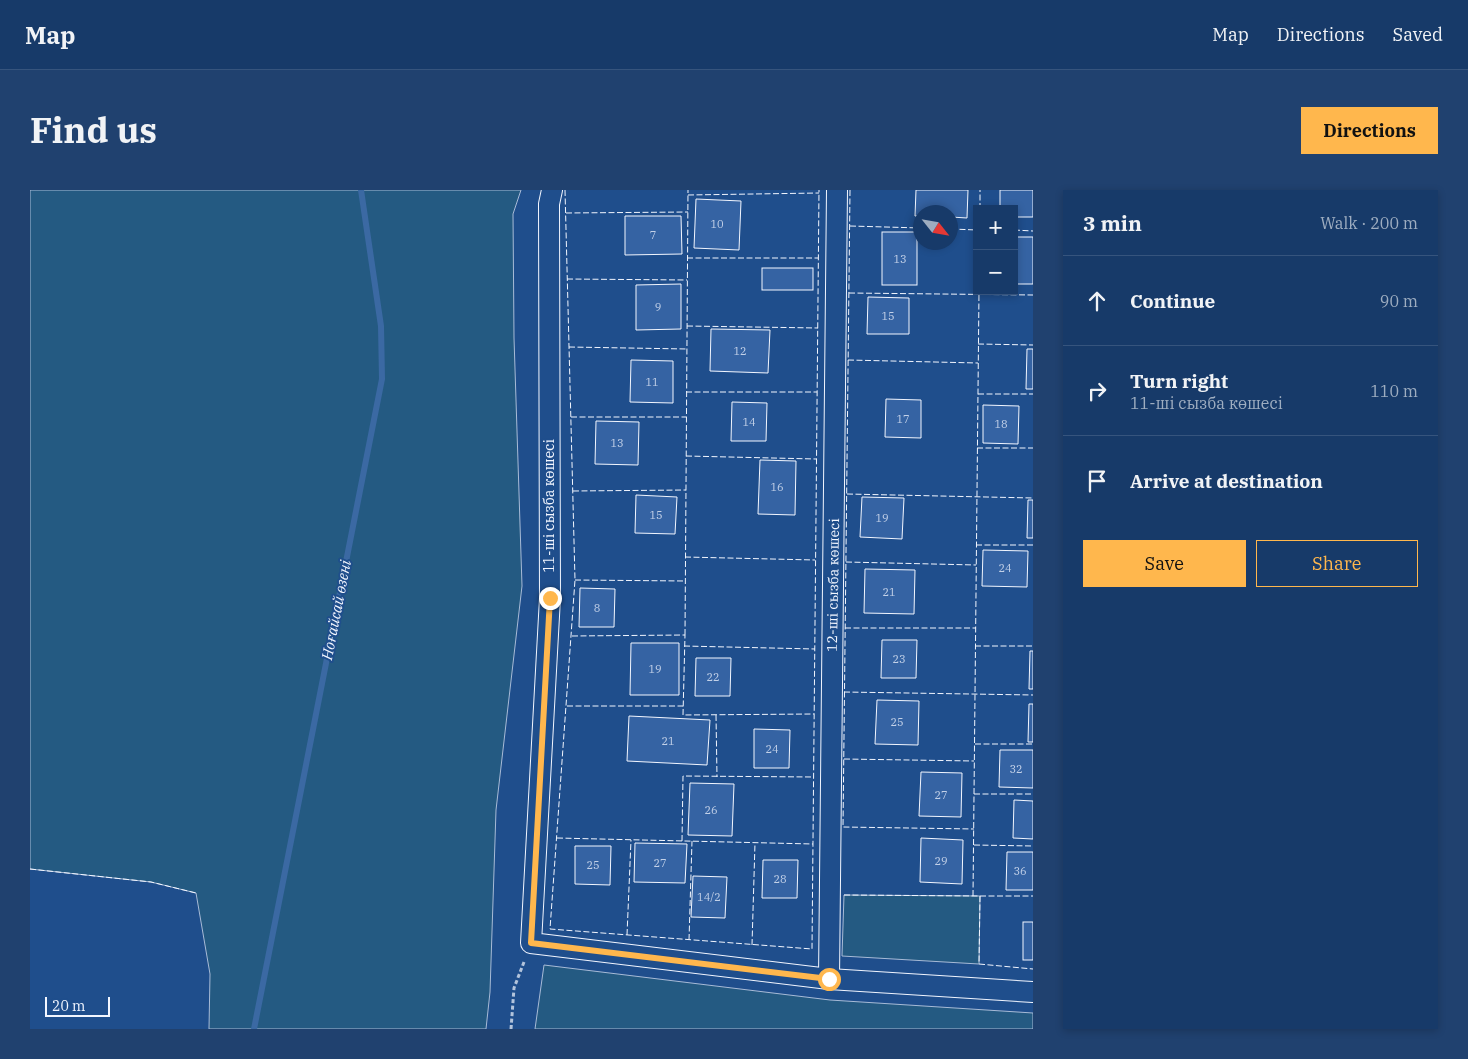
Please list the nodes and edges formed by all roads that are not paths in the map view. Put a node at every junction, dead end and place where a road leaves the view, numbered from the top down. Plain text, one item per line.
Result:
1 (552, 190) edge
2 (837, 190) edge
3 (829, 979) junction
4 (1033, 992) edge

1 - 3 street, 11-ші сызба көшесі
2 - 3 street, 12-ші сызба көшесі
3 - 4 street

